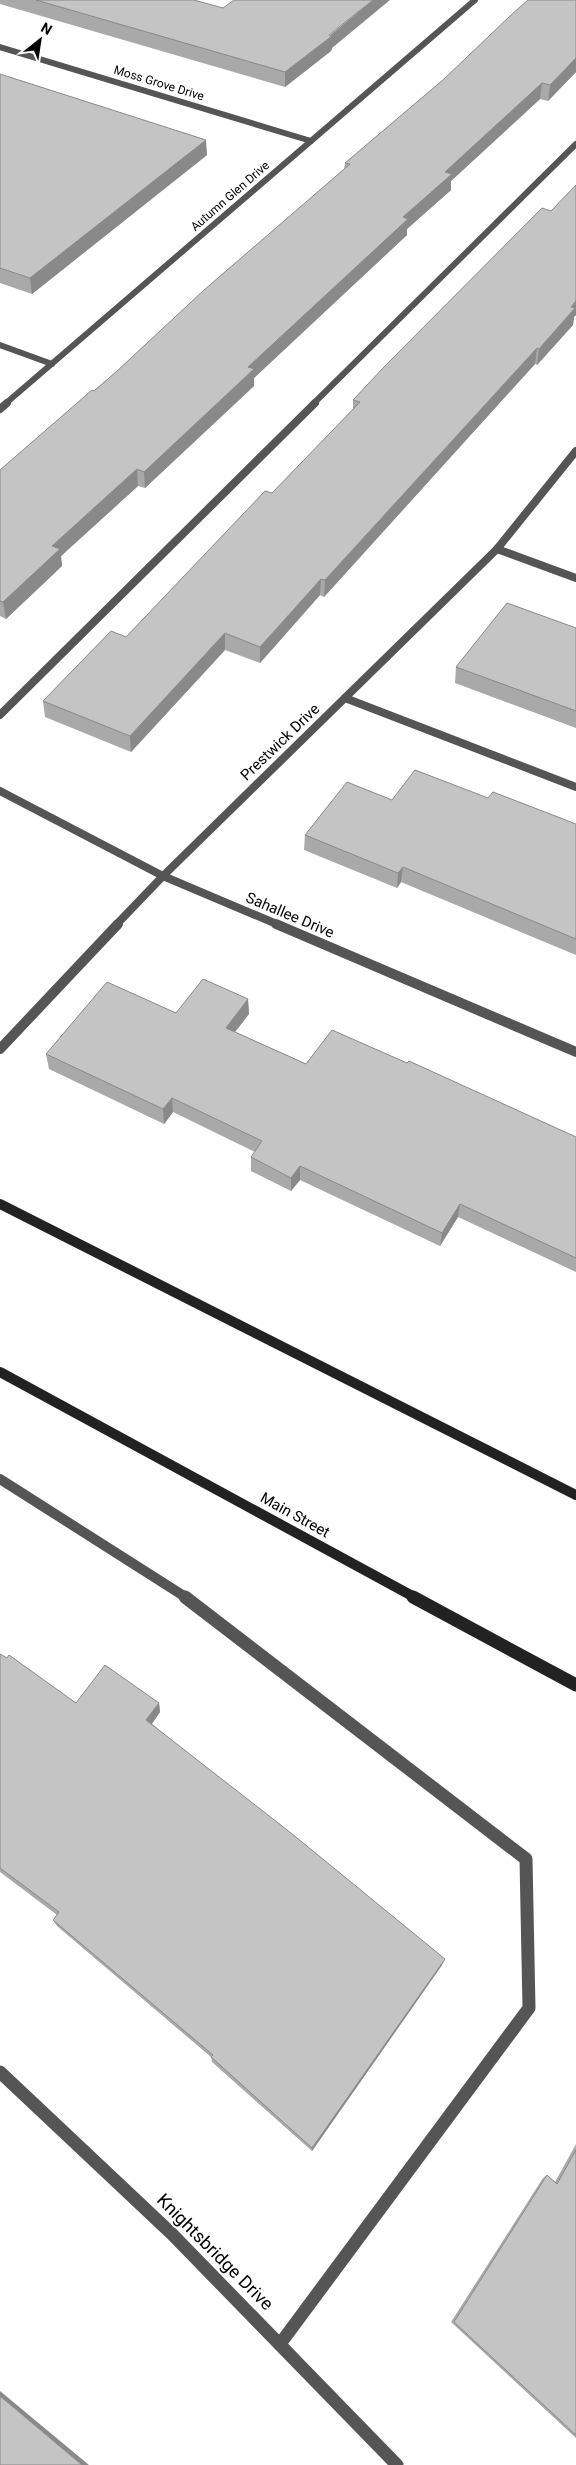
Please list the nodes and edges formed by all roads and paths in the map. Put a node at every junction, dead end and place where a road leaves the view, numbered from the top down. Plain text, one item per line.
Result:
1 (475, 0) edge
2 (0, 46) edge
3 (311, 141) junction
4 (576, 144) edge
5 (0, 345) edge
6 (52, 364) junction
7 (0, 409) edge
8 (576, 451) edge
9 (497, 549) junction
10 (576, 578) edge
11 (345, 698) junction
12 (0, 715) edge
13 (576, 787) edge
14 (0, 791) edge
15 (163, 876) junction
16 (0, 1049) edge
17 (576, 1052) edge
18 (0, 1204) edge
19 (0, 1372) edge
20 (0, 1479) edge
21 (576, 1495) edge
22 (576, 1685) edge
23 (0, 2072) edge
24 (280, 2344) junction
25 (397, 2465) edge

1 - 3 street, Autumn Glen Drive
2 - 3 street, Moss Grove Drive
3 - 6 street, Autumn Glen Drive
4 - 12 street
5 - 6 street
6 - 7 street, Autumn Glen Drive
8 - 9 street, Prestwick Drive
9 - 10 street
9 - 11 street, Prestwick Drive
11 - 13 street
11 - 15 street, Prestwick Drive
14 - 15 street, Sahallee Drive
15 - 16 street, Prestwick Drive
15 - 17 street, Sahallee Drive
18 - 21 main road
19 - 22 main road, Main Street
20 - 24 street
23 - 24 street, Knightsbridge Drive
24 - 25 street, Knightsbridge Drive

